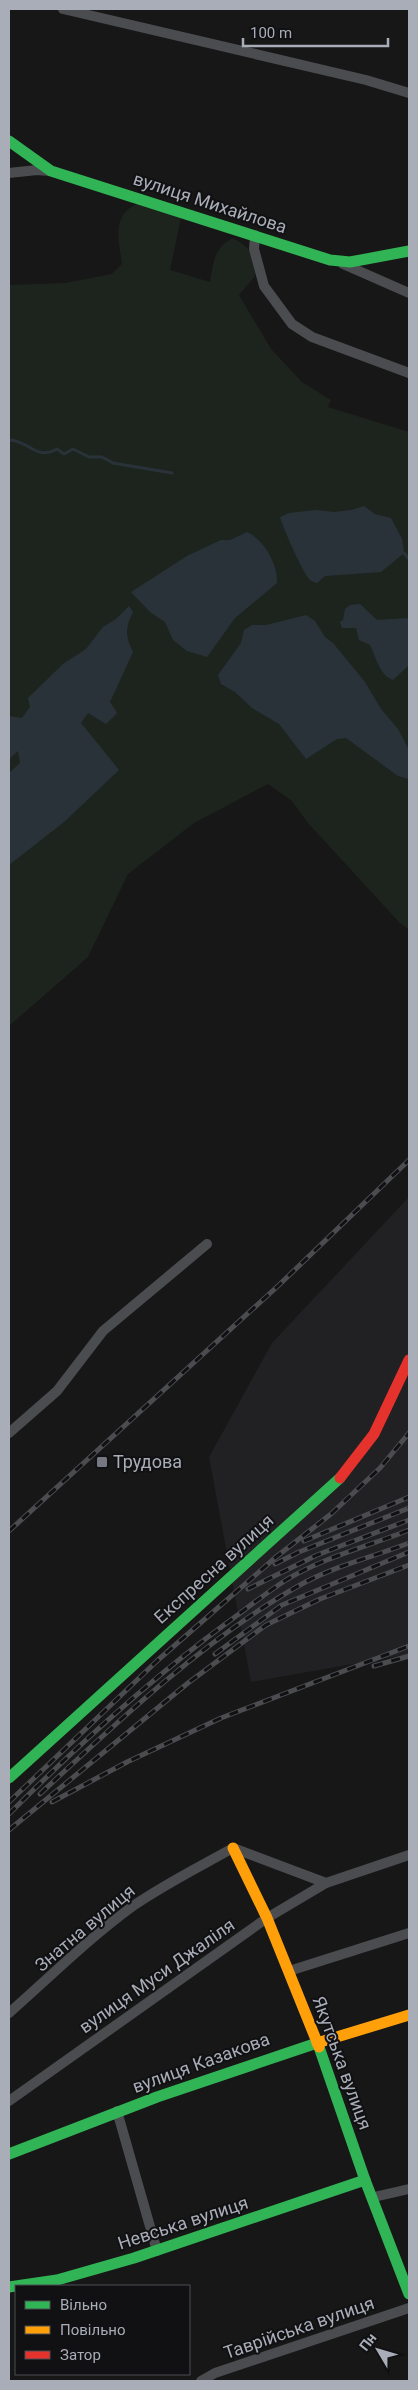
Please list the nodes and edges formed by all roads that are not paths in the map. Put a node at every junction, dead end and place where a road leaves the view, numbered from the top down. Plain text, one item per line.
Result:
1 (63, 9) edge
2 (409, 94) edge
3 (9, 141) edge
4 (51, 171) junction
5 (9, 173) edge
6 (255, 235) junction
7 (409, 251) edge
8 (340, 262) junction
9 (409, 293) edge
10 (409, 373) edge
11 (207, 1244) dead end
12 (409, 1360) edge
13 (9, 1433) edge
14 (9, 1778) edge
15 (232, 1848) junction
16 (409, 1855) edge
17 (326, 1883) junction
18 (267, 1918) junction
19 (409, 1933) edge
20 (289, 1971) junction
21 (9, 2013) edge
22 (409, 2015) edge
23 (317, 2041) junction
24 (9, 2101) edge
25 (117, 2111) junction
26 (9, 2154) edge
27 (365, 2180) junction
28 (409, 2189) edge
29 (374, 2197) junction
30 (157, 2251) junction
31 (27, 2285) edge
32 (409, 2294) edge
33 (409, 2308) edge
34 (201, 2381) edge

1 - 2 street
3 - 4 street, вулиця Михайлова
4 - 5 street
4 - 6 street, вулиця Михайлова
6 - 8 street, вулиця Михайлова
6 - 10 street
7 - 8 street, вулиця Михайлова
8 - 9 street
11 - 13 street
12 - 14 street, Експресна вулиця
15 - 17 street
15 - 18 street, Якутська вулиця
15 - 21 street, Знатна вулиця
16 - 17 street
17 - 18 street, вулиця Муси Джаліля
18 - 20 street, Якутська вулиця
18 - 24 street, вулиця Муси Джаліля
19 - 20 street
20 - 23 street, Якутська вулиця
22 - 23 street, вулиця Казакова
23 - 25 street, вулиця Казакова
23 - 27 street, Якутська вулиця
25 - 26 street, вулиця Казакова
25 - 30 street
27 - 29 street, Якутська вулиця
27 - 30 street, Невська вулиця
28 - 29 street
29 - 32 street, Якутська вулиця
30 - 31 street, Невська вулиця
33 - 34 street, Таврійська вулиця

